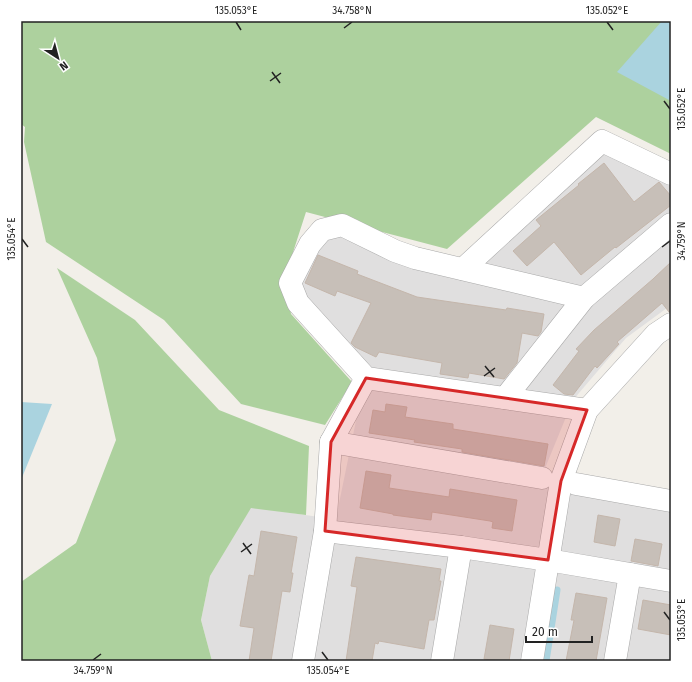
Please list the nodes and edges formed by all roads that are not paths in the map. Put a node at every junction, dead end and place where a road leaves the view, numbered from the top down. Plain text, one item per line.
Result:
1 (671, 174) edge
2 (671, 224) edge
3 (462, 269) junction
4 (584, 298) junction
5 (671, 324) edge
6 (366, 378) junction
7 (505, 398) junction
8 (587, 410) junction
9 (331, 442) junction
10 (542, 478) dead end
11 (576, 484) dead end
12 (671, 501) edge
13 (325, 531) junction
14 (461, 547) junction
15 (548, 560) junction
16 (630, 574) junction
17 (671, 581) edge
18 (302, 661) edge
19 (442, 661) edge
20 (532, 661) edge
21 (615, 661) edge

1 - 3 street
2 - 4 street
3 - 4 street
3 - 6 street
4 - 7 street
5 - 8 street
6 - 7 street
6 - 9 street
7 - 8 street
8 - 15 street
9 - 10 street
9 - 13 street
11 - 12 street
13 - 14 street
13 - 18 street
14 - 15 street
14 - 19 street
15 - 16 street
15 - 20 street
16 - 17 street
16 - 21 street

